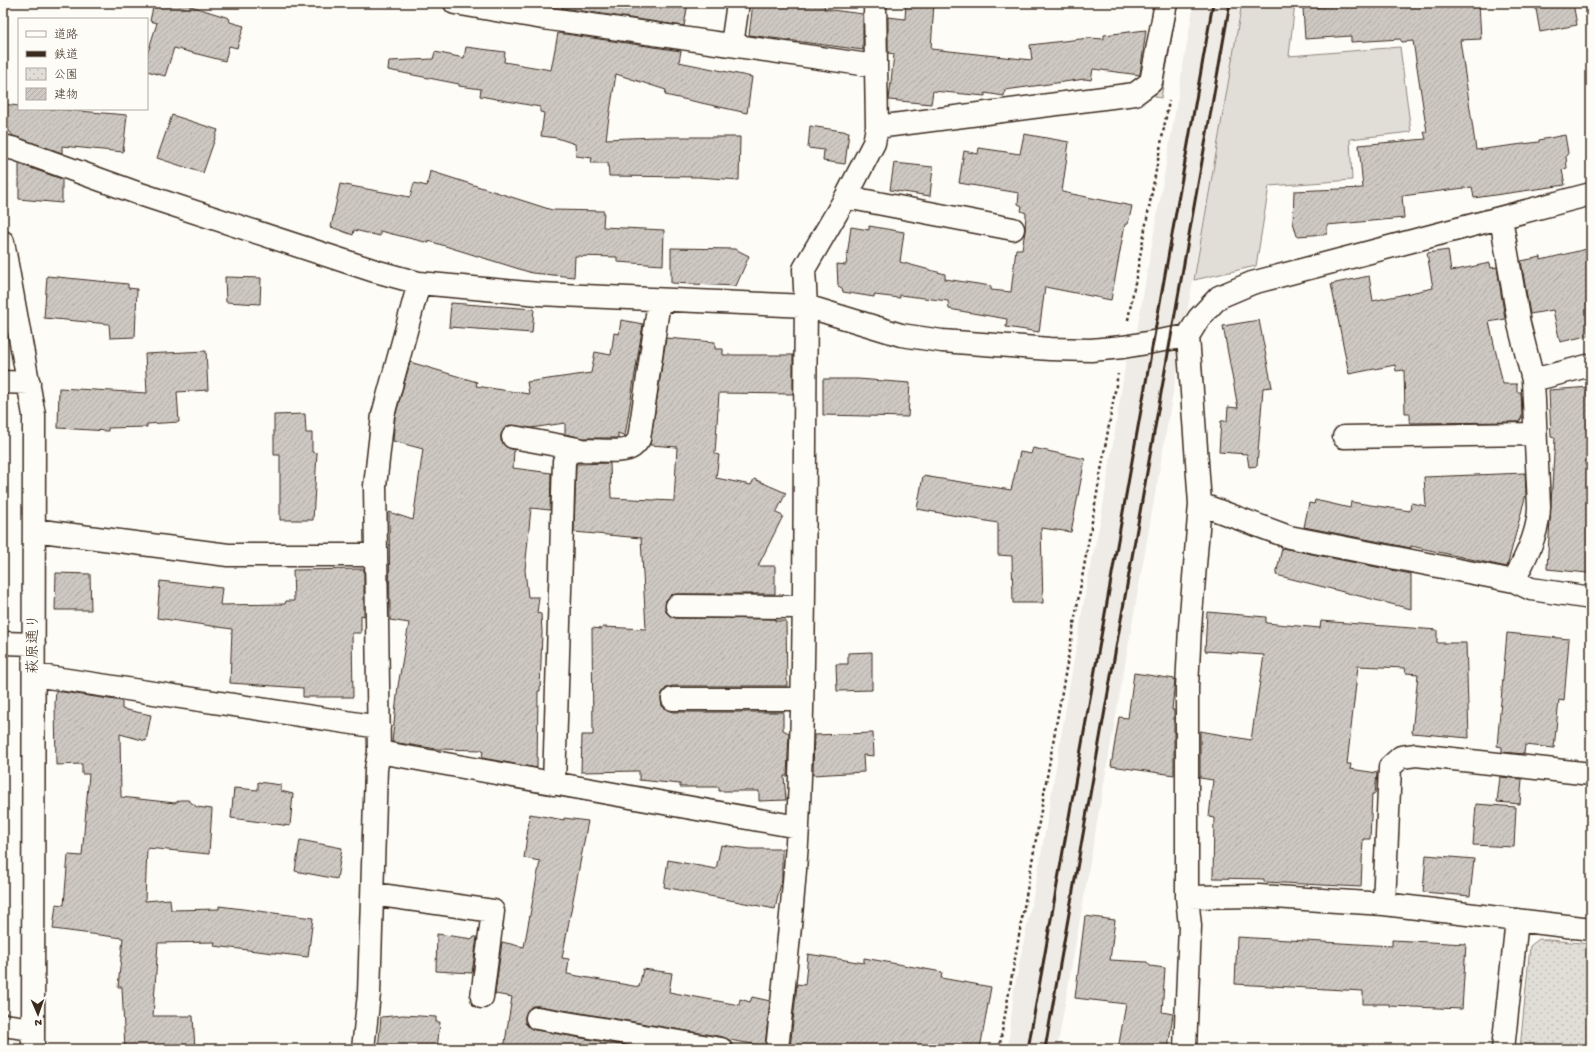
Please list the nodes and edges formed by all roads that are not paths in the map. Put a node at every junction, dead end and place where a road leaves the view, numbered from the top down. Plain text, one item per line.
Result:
1 (455, 3) edge
2 (738, 3) edge
3 (875, 3) edge
4 (1166, 3) edge
5 (732, 45) junction
6 (875, 66) junction
7 (877, 127) junction
8 (3, 146) edge
9 (1591, 194) edge
10 (846, 197) junction
11 (1501, 218) junction
12 (1014, 229) dead end
13 (3, 242) edge
14 (418, 283) junction
15 (659, 301) junction
16 (806, 306) junction
17 (1188, 336) junction
18 (1591, 365) edge
19 (1532, 380) junction
20 (3, 382) edge
21 (29, 383) junction
22 (1535, 434) junction
23 (513, 437) dead end
24 (1344, 437) dead end
25 (578, 449) junction
26 (1200, 504) junction
27 (34, 530) junction
28 (376, 555) junction
29 (1514, 581) junction
30 (1591, 598) edge
31 (676, 606) dead end
32 (803, 607) junction
33 (3, 644) edge
34 (34, 644) junction
35 (34, 675) junction
36 (673, 699) dead end
37 (802, 699) junction
38 (379, 727) junction
39 (379, 752) junction
40 (1591, 774) edge
41 (554, 784) junction
42 (798, 827) junction
43 (373, 894) junction
44 (1187, 897) junction
45 (1384, 904) junction
46 (1517, 920) junction
47 (1591, 929) edge
48 (482, 996) dead end
49 (537, 1018) dead end
50 (3, 1025) edge
51 (33, 1039) edge
52 (363, 1049) edge
53 (721, 1049) edge
54 (777, 1049) edge
55 (1185, 1049) edge
56 (1503, 1049) edge

1 - 5 street
2 - 5 street
3 - 6 street
4 - 7 street
5 - 6 street
6 - 7 street
7 - 10 street
8 - 14 street
9 - 11 street
10 - 12 street
10 - 16 street
11 - 17 street
11 - 19 street
13 - 21 street, 萩原通り
14 - 15 street
14 - 28 street
15 - 16 street
15 - 25 street
16 - 17 street
16 - 32 street
17 - 26 street
18 - 19 street
19 - 22 street
20 - 21 street
21 - 27 street, 萩原通り
22 - 24 street
22 - 29 street
23 - 25 street
25 - 41 street
26 - 29 street
26 - 44 street
27 - 28 street
27 - 34 street, 萩原通り
28 - 38 street
29 - 30 street
31 - 32 street
32 - 37 street
33 - 34 street
34 - 35 street, 萩原通り
35 - 38 street
35 - 51 street, 萩原通り
36 - 37 street
37 - 42 street
38 - 39 street
39 - 41 street
39 - 43 street
40 - 45 street
41 - 42 street
42 - 54 street
43 - 48 street
43 - 52 street
44 - 45 street
44 - 55 street
45 - 46 street
46 - 47 street
46 - 56 street
49 - 53 street
50 - 51 street

